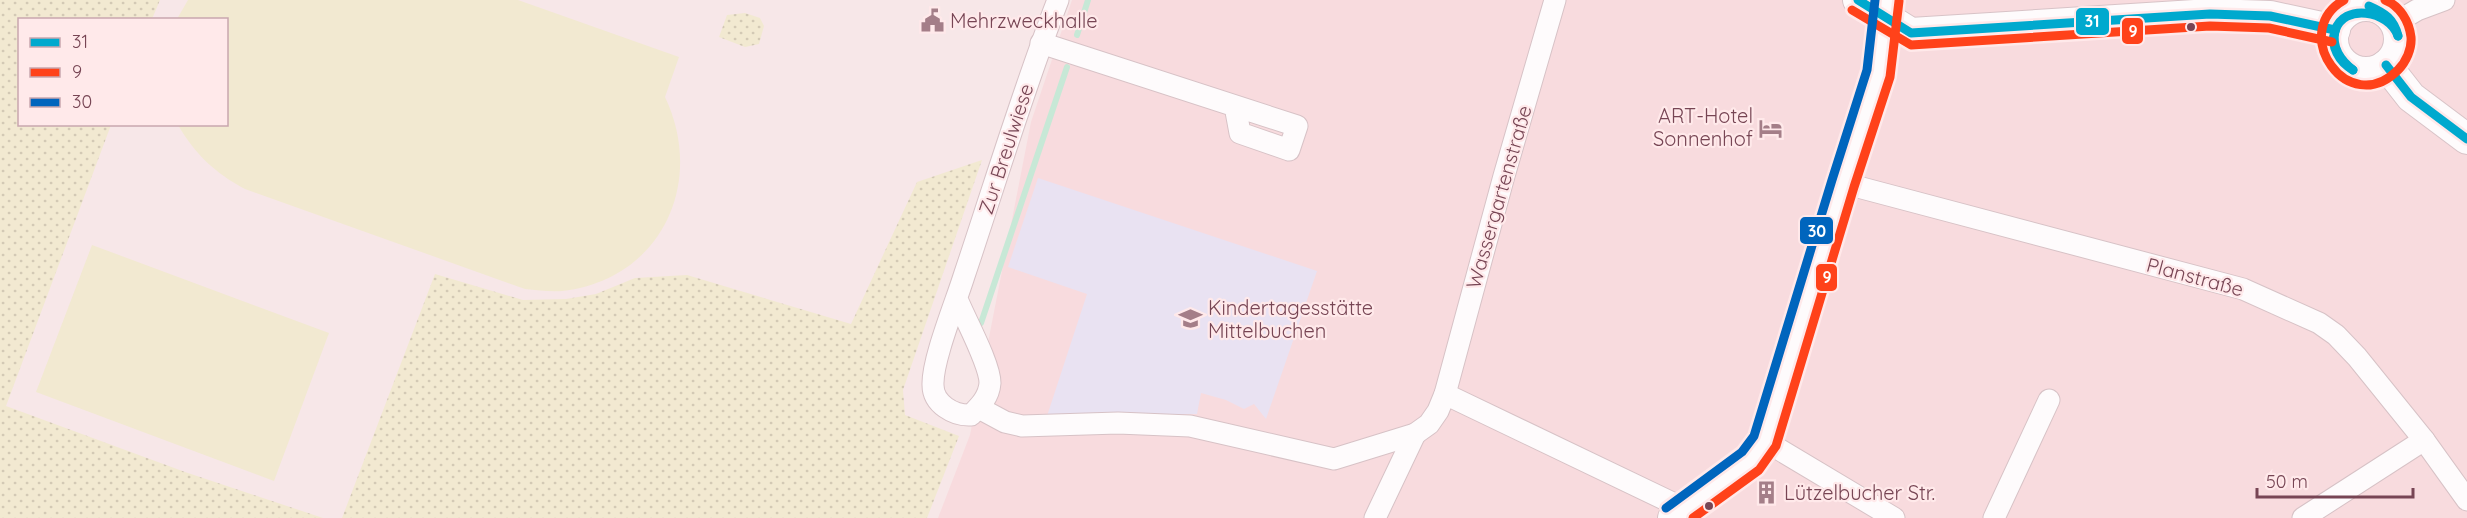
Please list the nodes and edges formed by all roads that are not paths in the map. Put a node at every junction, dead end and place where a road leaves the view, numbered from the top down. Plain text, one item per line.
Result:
1 (1058, 0) edge
2 (1555, 0) edge
3 (1858, 0) edge
4 (2444, 0) edge
5 (2184, 6) edge
6 (1887, 9) edge
7 (2395, 22) junction
8 (2335, 30) junction
9 (1041, 43) junction
10 (2386, 65) junction
11 (1235, 106) dead end
12 (2467, 139) edge
13 (1843, 183) junction
14 (957, 299) junction
15 (1445, 394) junction
16 (2049, 400) dead end
17 (978, 408) junction
18 (1415, 434) junction
19 (2424, 440) junction
20 (1765, 441) junction
21 (2467, 500) edge
22 (1679, 514) edge
23 (1375, 518) edge
24 (1894, 518) edge
25 (1994, 518) edge
26 (2303, 518) edge

1 - 9 street, Zur Breulwiese
2 - 15 street, Wassergartenstraße
3 - 6 main road
4 - 7 street
5 - 6 main road
5 - 8 main road
6 - 13 main road
7 - 8 main road
7 - 10 main road
8 - 10 main road
9 - 11 street
9 - 14 street, Zur Breulwiese
10 - 12 main road
13 - 19 street, Planstraße
13 - 20 main road
14 - 17 street
14 - 17 street, Zur Breulwiese
15 - 18 street, Wassergartenstraße
15 - 22 street
16 - 25 street
17 - 18 street, Wassergartenstraße
18 - 23 street, Wassergartenstraße
19 - 21 street, Planstraße
19 - 26 street
20 - 22 main road
20 - 24 street

